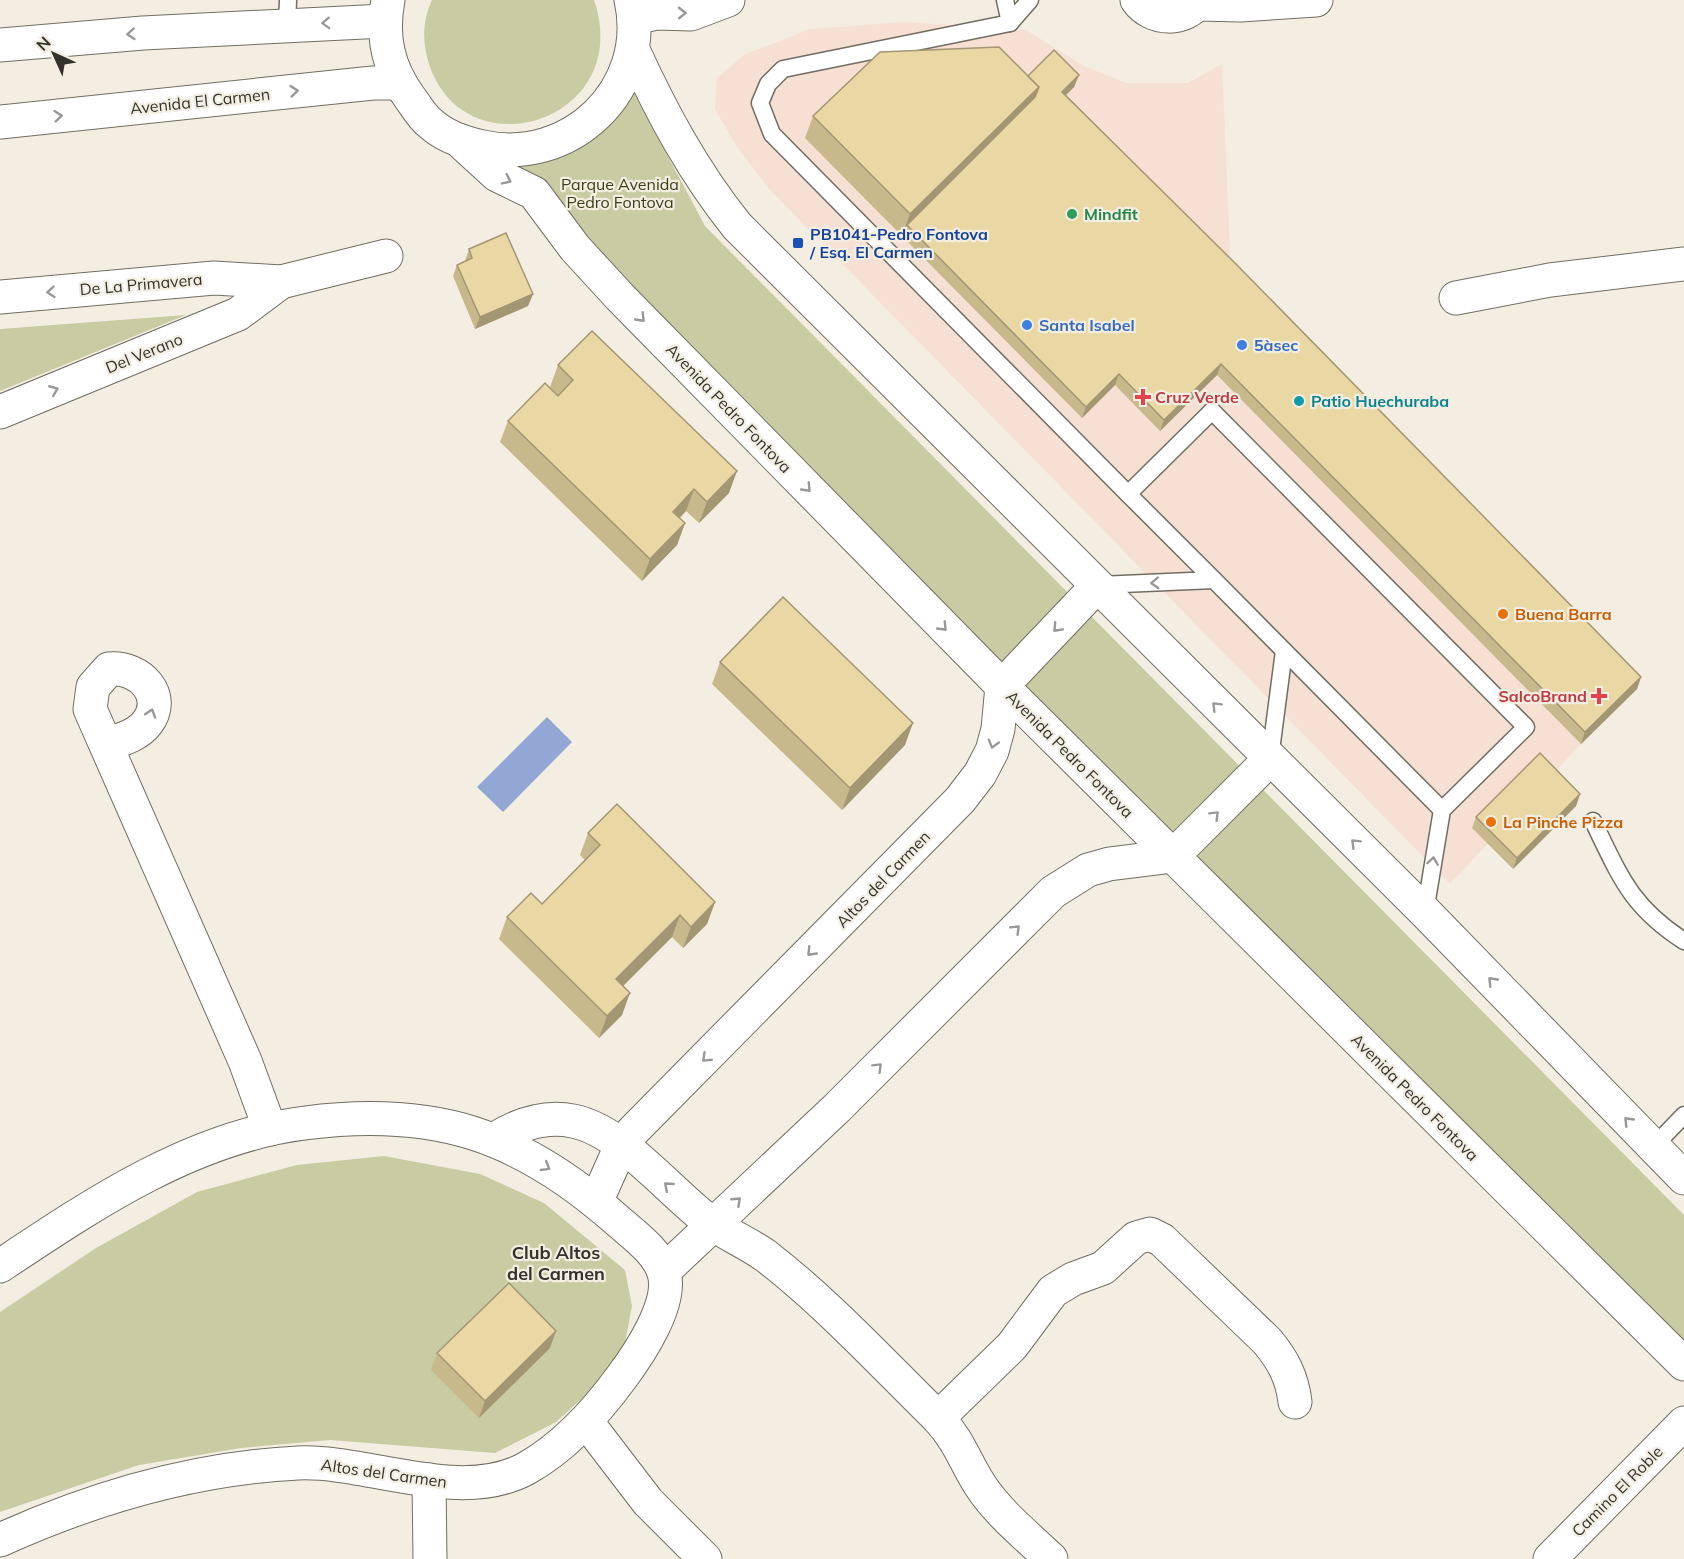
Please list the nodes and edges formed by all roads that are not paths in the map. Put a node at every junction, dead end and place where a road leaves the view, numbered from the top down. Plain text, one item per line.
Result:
1 (728, 0) edge
2 (1005, 0) edge
3 (1030, 0) edge
4 (1316, 0) edge
5 (1134, 1) edge
6 (1199, 2) edge
7 (386, 10) edge
8 (287, 12) edge
9 (633, 23) edge
10 (1010, 23) junction
11 (0, 45) edge
12 (399, 84) junction
13 (0, 122) edge
14 (462, 143) junction
15 (386, 256) dead end
16 (1684, 264) edge
17 (214, 278) junction
18 (281, 282) junction
19 (0, 297) edge
20 (1456, 298) dead end
21 (221, 321) junction
22 (0, 412) edge
23 (1128, 494) junction
24 (1214, 580) junction
25 (1097, 586) junction
26 (1284, 651) junction
27 (1002, 686) junction
28 (106, 745) dead end
29 (1269, 759) junction
30 (1442, 810) junction
31 (1593, 821) dead end
32 (1173, 856) junction
33 (1425, 912) junction
34 (1684, 941) edge
35 (1684, 1115) edge
36 (270, 1129) junction
37 (495, 1139) junction
38 (621, 1146) junction
39 (1653, 1146) junction
40 (1684, 1178) edge
41 (596, 1202) junction
42 (712, 1224) junction
43 (0, 1266) edge
44 (664, 1271) junction
45 (1684, 1364) edge
46 (1295, 1402) dead end
47 (938, 1418) junction
48 (586, 1421) junction
49 (1684, 1423) edge
50 (429, 1480) junction
51 (0, 1540) edge
52 (430, 1559) edge
53 (705, 1559) edge
54 (1051, 1559) edge
55 (1550, 1559) edge

9 -> 1 street
2 - 10 lane
3 - 10 lane
4 - 6 street
5 - 6 street
7 -> 8 street
7 - 12 street
8 -> 11 street
9 - 14 street
9 - 25 street
10 - 23 lane
13 -> 12 street, Avenida El Carmen
12 - 14 street
14 -> 27 street, Avenida Pedro Fontova
15 - 18 street
16 - 20 street
17 - 18 street, De La Primavera
17 -> 19 street, De La Primavera
17 - 21 street
18 - 21 street, Del Verano
22 -> 21 street, Del Verano
23 - 24 lane
23 - 30 lane
24 -> 25 lane
24 - 26 lane
25 -> 27 street
29 -> 25 street
26 - 29 lane
26 - 30 lane
27 - 32 street, Avenida Pedro Fontova
27 -> 38 street, Altos del Carmen
28 - 36 street
32 -> 29 street
33 -> 29 street
33 -> 30 lane
31 - 34 lane
42 -> 32 street
32 - 45 street, Avenida Pedro Fontova
39 -> 33 street
35 - 39 lane
36 - 37 street
36 - 43 street
37 - 38 street
37 -> 41 street
38 - 41 street, Altos del Carmen
42 -> 38 street
39 - 40 street
41 - 44 street
42 - 44 street
42 - 47 street
44 - 48 street, Altos del Carmen
46 - 47 street
47 - 54 street
48 - 50 street, Altos del Carmen
48 - 53 street
49 - 55 street, Camino El Roble
50 - 51 street, Altos del Carmen
50 - 52 street

